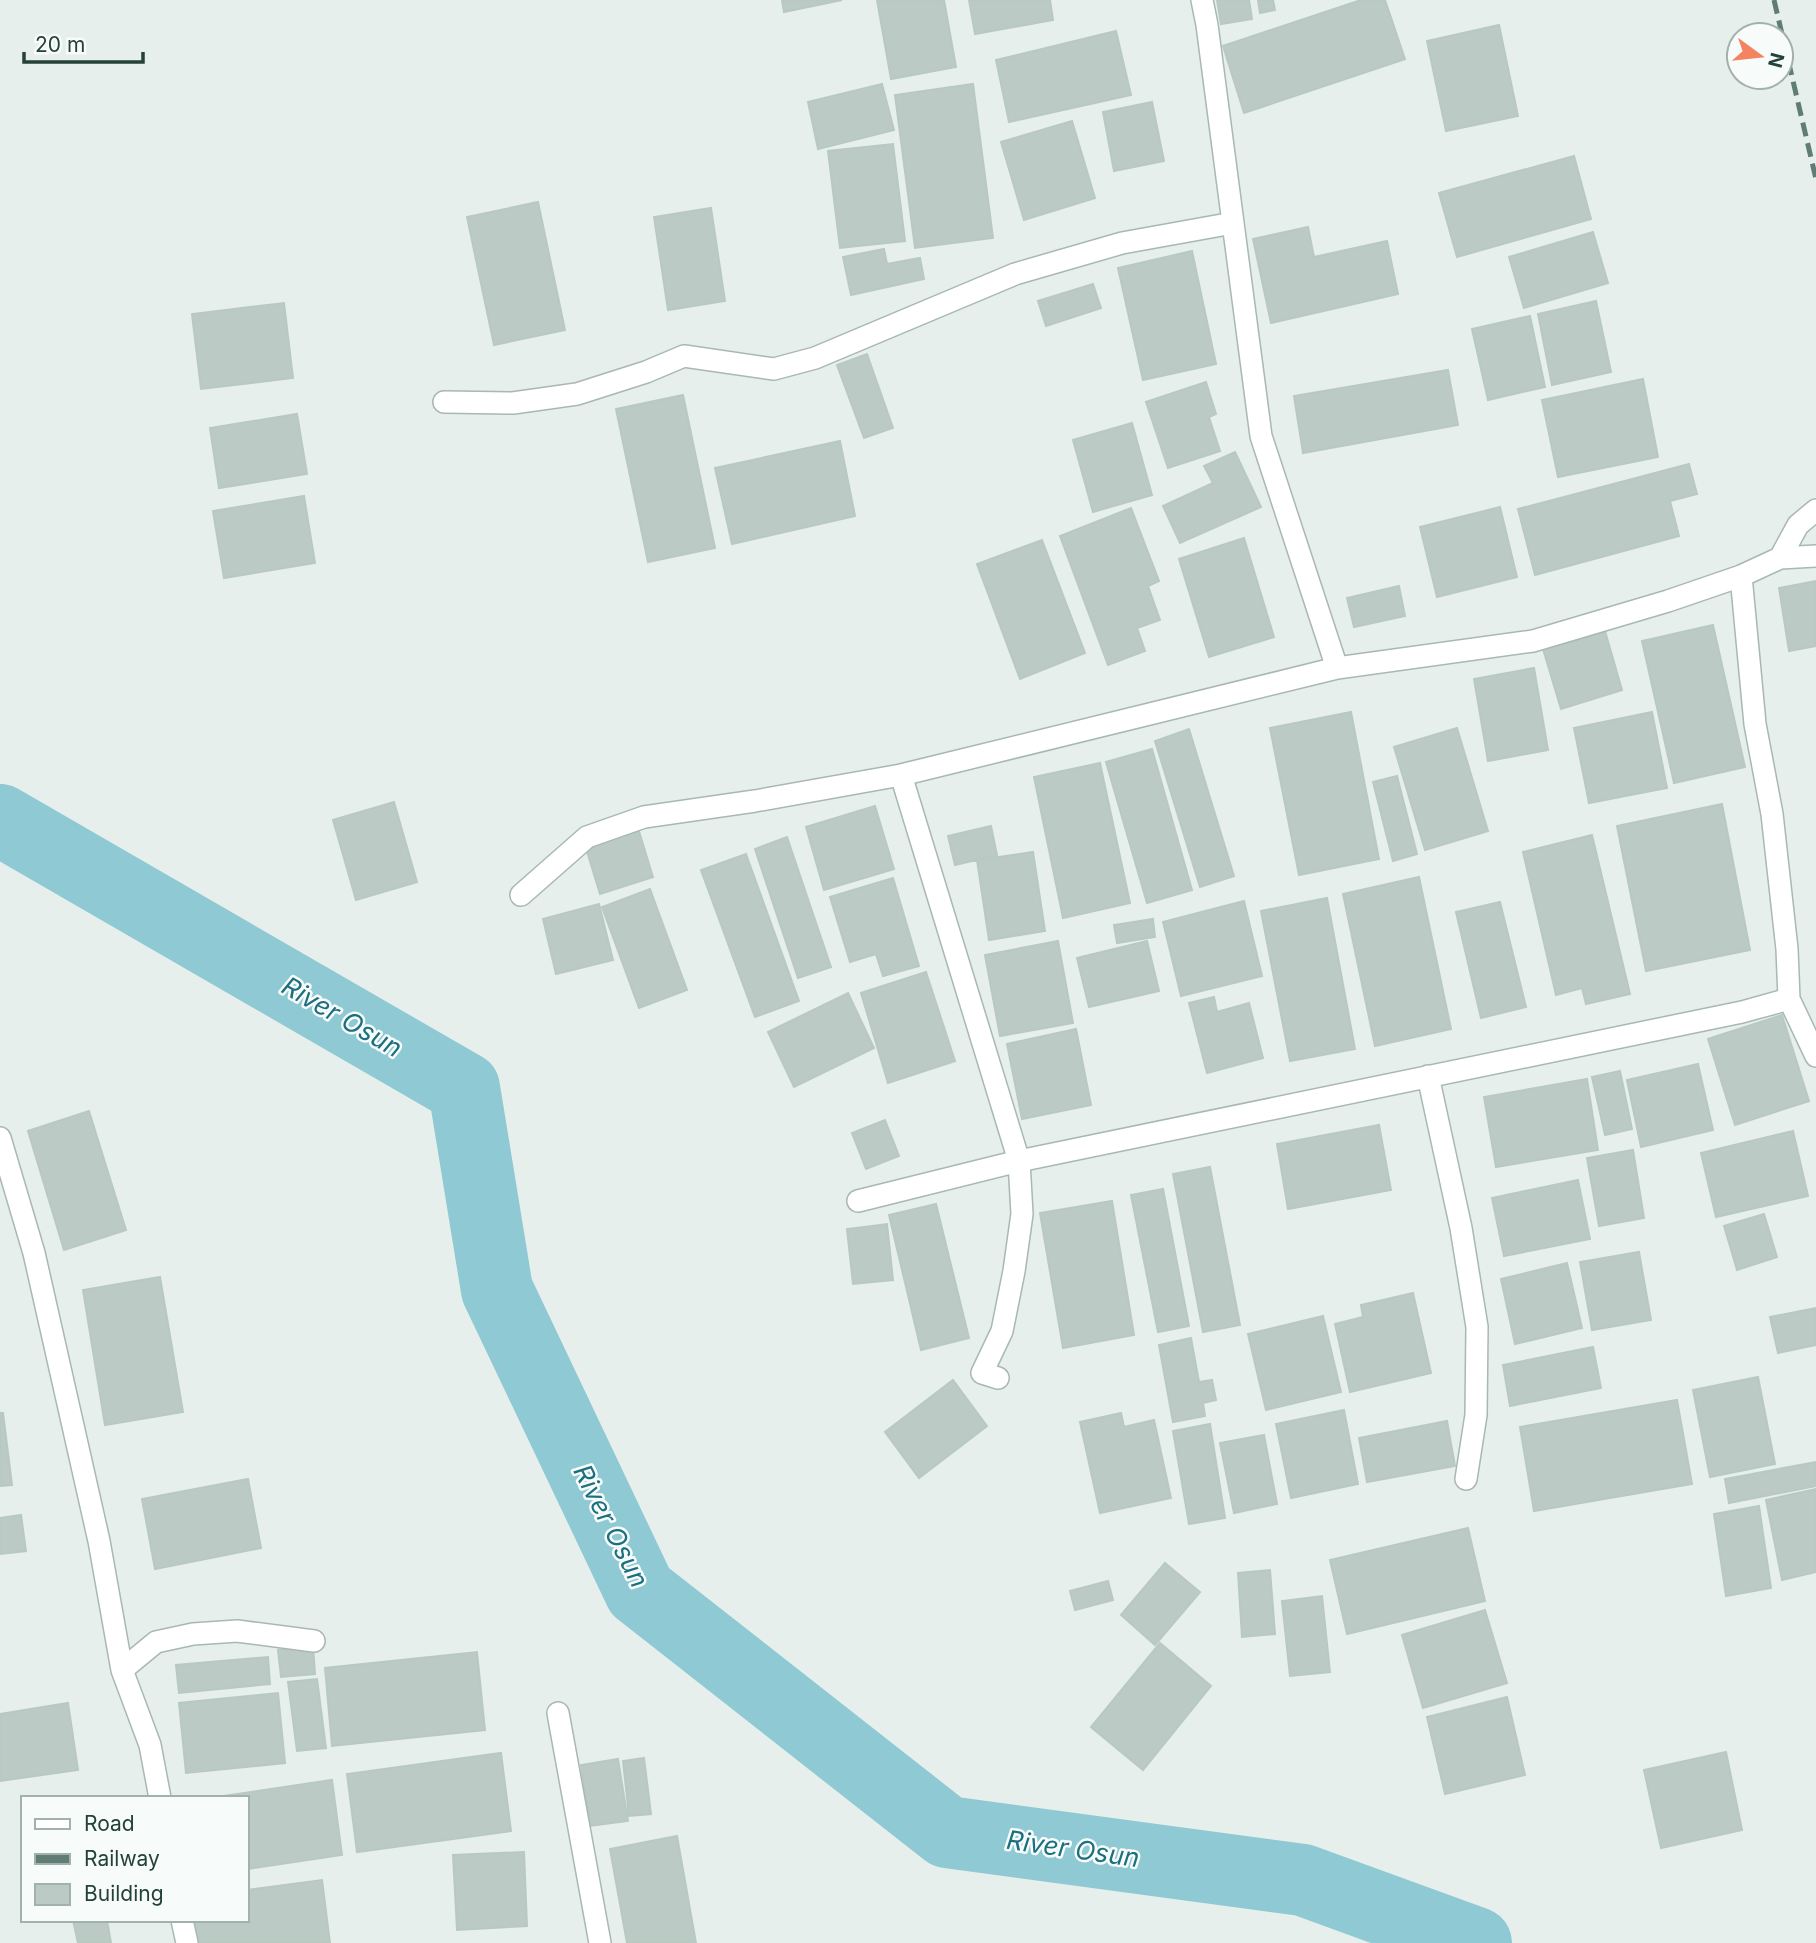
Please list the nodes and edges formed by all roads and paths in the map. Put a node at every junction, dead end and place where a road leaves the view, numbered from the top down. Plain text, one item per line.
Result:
1 (1202, 0) edge
2 (1233, 223) junction
3 (444, 402) dead end
4 (1816, 510) edge
5 (1816, 556) edge
6 (1780, 558) junction
7 (1741, 576) junction
8 (1337, 668) junction
9 (901, 775) junction
10 (521, 895) dead end
11 (1789, 999) junction
12 (1816, 1056) edge
13 (1428, 1076) junction
14 (0, 1138) edge
15 (1019, 1161) junction
16 (858, 1201) dead end
17 (998, 1378) dead end
18 (1466, 1479) dead end
19 (314, 1641) dead end
20 (122, 1670) junction
21 (558, 1713) dead end
22 (160, 1796) edge
23 (182, 1922) edge
24 (187, 1943) edge
25 (600, 1943) edge

1 - 2 street
2 - 3 street
2 - 8 street
4 - 6 street
5 - 6 street
6 - 7 street
7 - 8 street
7 - 11 street
8 - 9 street
9 - 10 street
9 - 15 street
11 - 12 street
11 - 13 street
13 - 15 street
13 - 18 street
14 - 20 street
15 - 16 street
15 - 17 street
19 - 20 street
20 - 22 street
21 - 25 street
23 - 24 street

